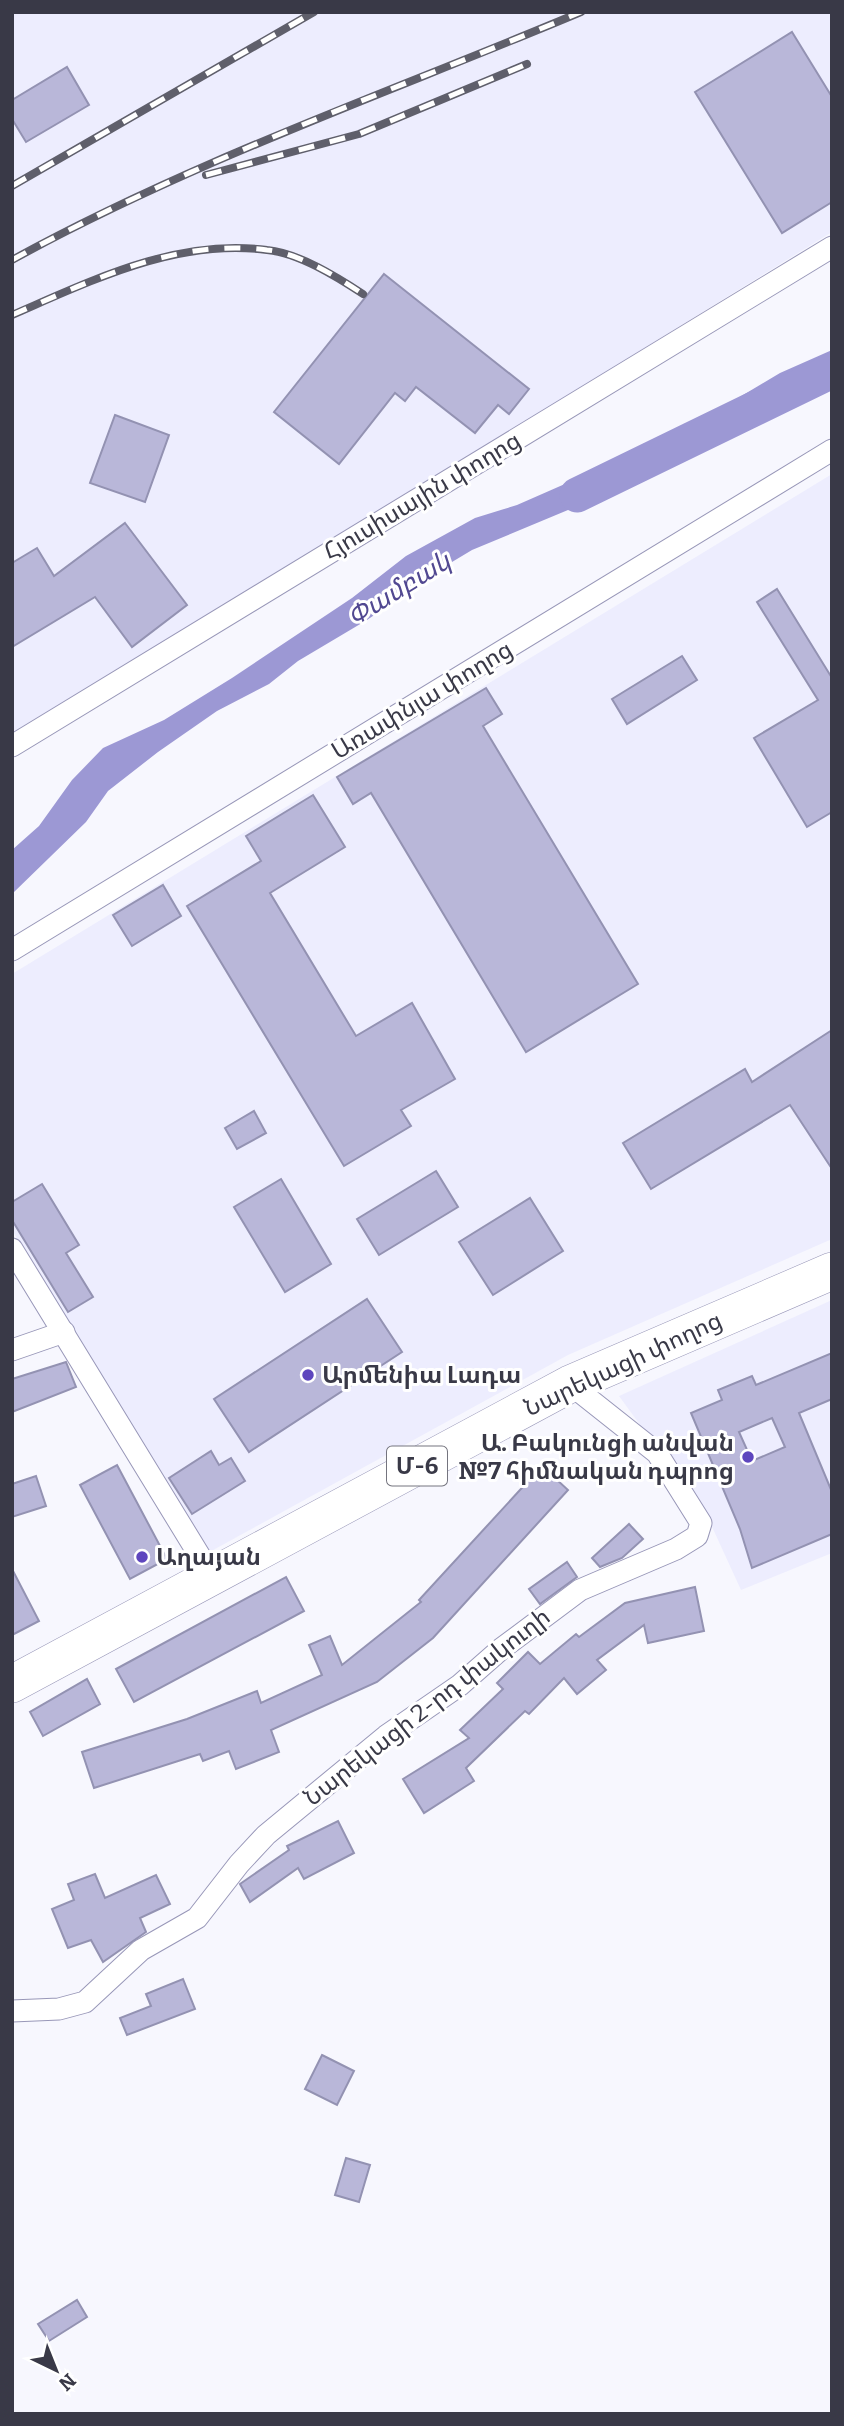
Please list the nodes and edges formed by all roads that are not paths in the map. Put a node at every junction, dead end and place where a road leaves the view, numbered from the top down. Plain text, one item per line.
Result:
1 (832, 247) edge
2 (832, 450) edge
3 (12, 746) edge
4 (12, 950) edge
5 (12, 1249) edge
6 (832, 1271) edge
7 (64, 1332) junction
8 (12, 1350) edge
9 (570, 1384) junction
10 (212, 1576) junction
11 (12, 1684) edge
12 (12, 2011) edge

1 - 3 street, Հյուսիսային փողոց
2 - 4 street, Առափնյա փողոց
5 - 7 street
6 - 9 highway, Նարեկացի փողոց / Մ-6
7 - 8 street
7 - 10 street
9 - 10 highway, Նարեկացի փողոց / Մ-6
9 - 12 street, Նարեկացի 2-րդ փակուղի
10 - 11 highway, Նարեկացի փողոց / Մ-6

